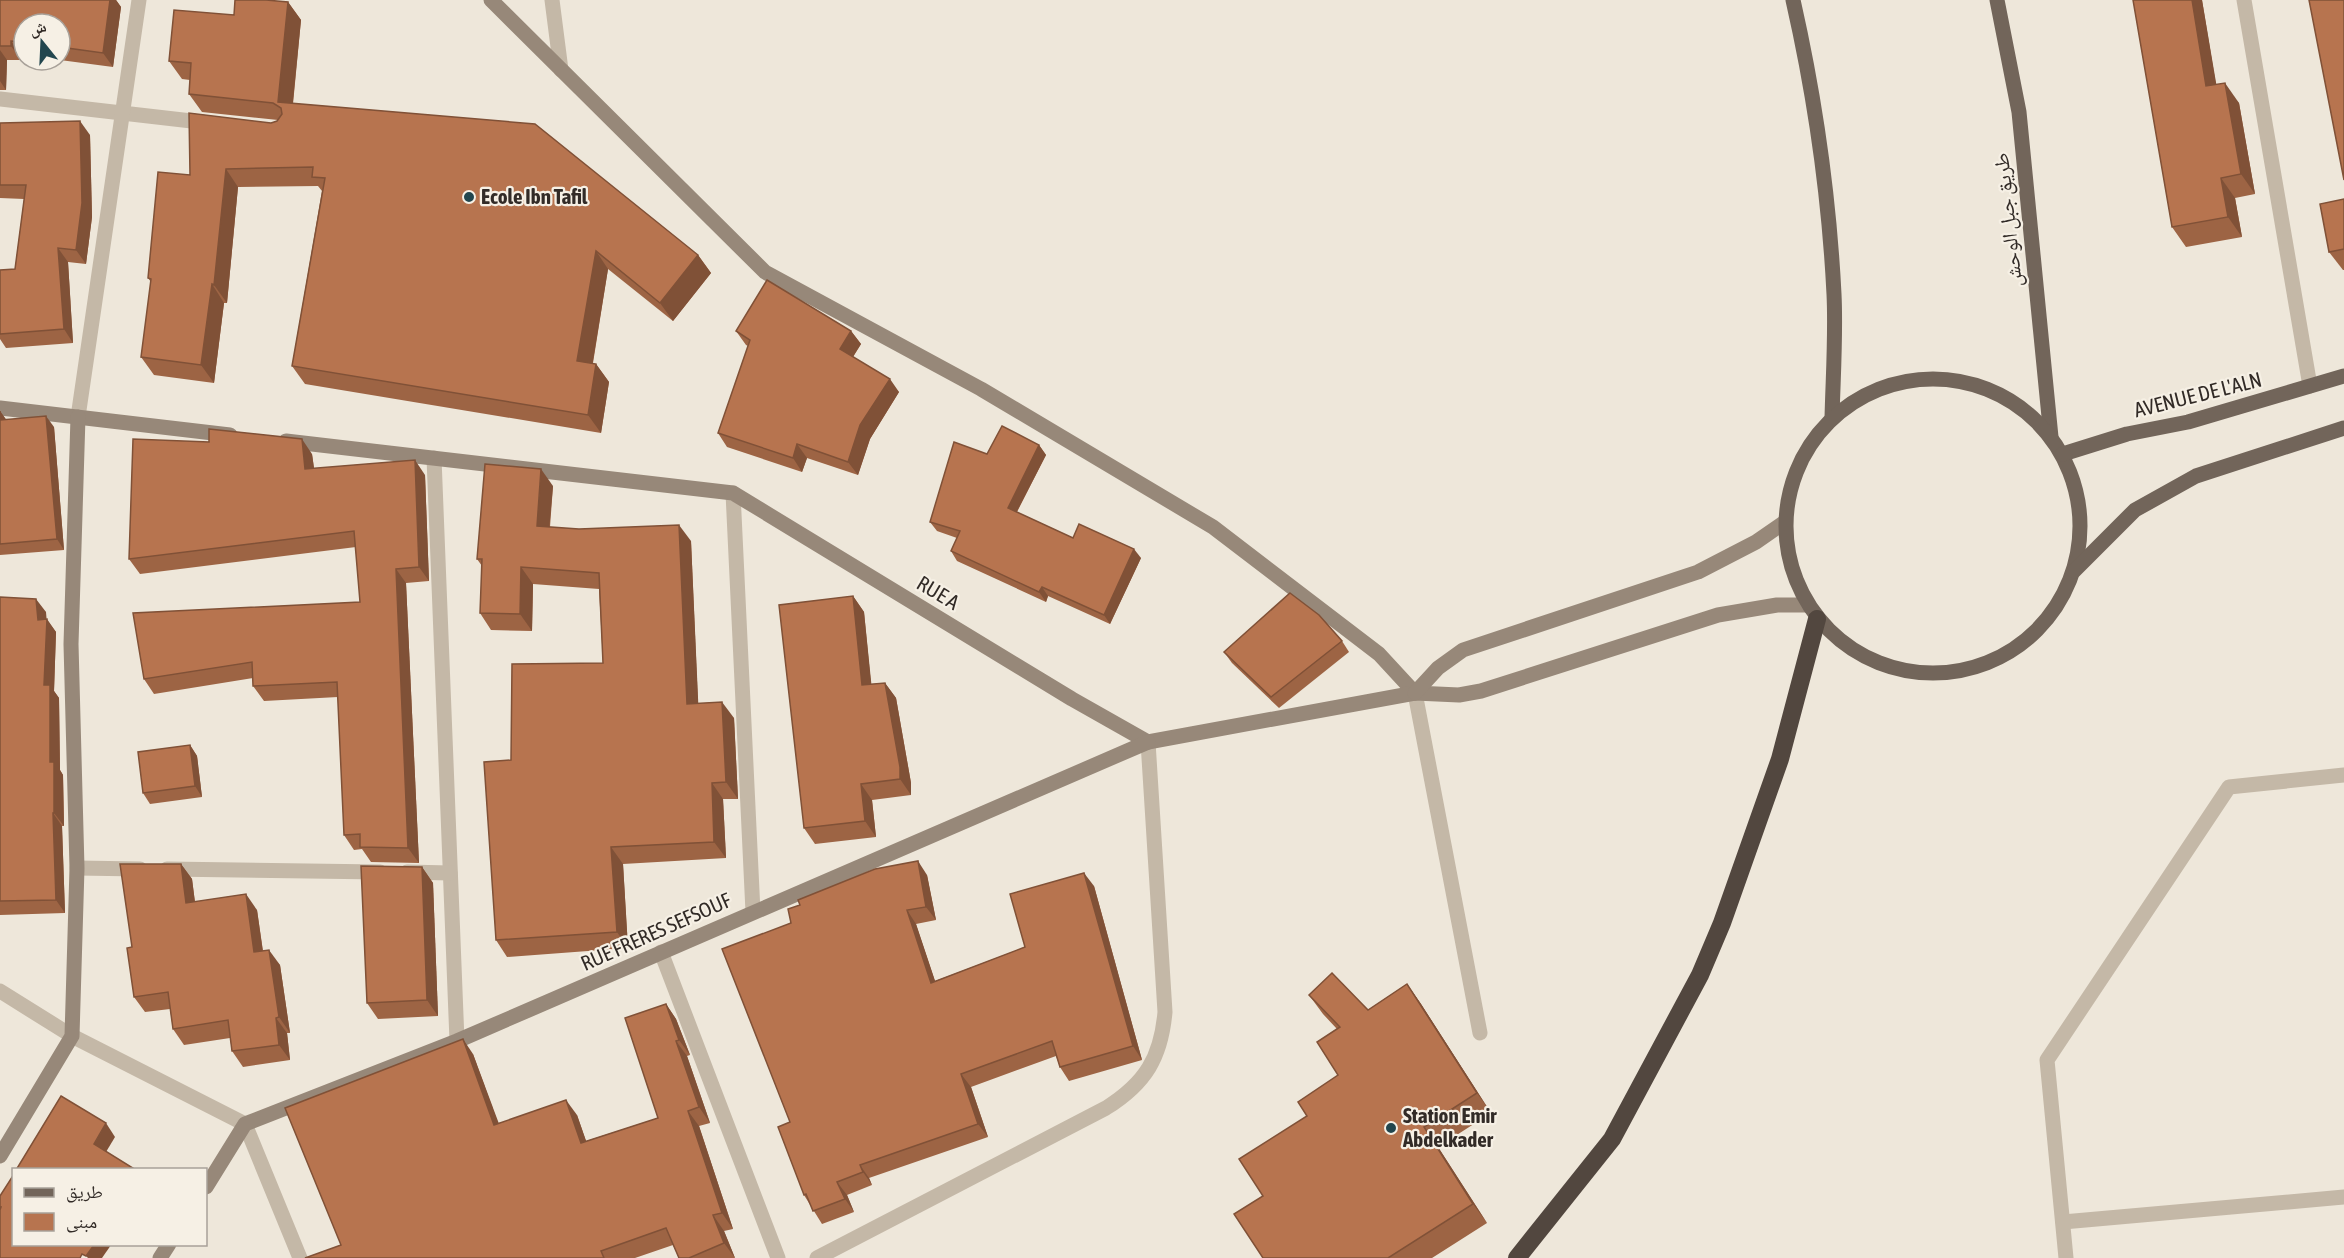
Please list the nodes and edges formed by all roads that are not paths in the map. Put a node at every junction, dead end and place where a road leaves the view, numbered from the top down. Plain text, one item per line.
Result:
1 (140, 0) edge
2 (491, 0) edge
3 (552, 0) edge
4 (1793, 0) edge
5 (1997, 0) edge
6 (2244, 0) edge
7 (561, 70) junction
8 (0, 99) edge
9 (122, 113) junction
10 (226, 125) edge
11 (2344, 376) edge
12 (2310, 386) junction
13 (0, 408) edge
14 (78, 417) junction
15 (1832, 418) junction
16 (2344, 428) edge
17 (244, 437) edge
18 (2051, 437) junction
19 (268, 439) edge
20 (2062, 454) junction
21 (434, 459) junction
22 (733, 493) junction
23 (1785, 522) junction
24 (2074, 571) junction
25 (1813, 612) junction
26 (1415, 693) junction
27 (1148, 742) junction
28 (2344, 775) edge
29 (77, 868) junction
30 (450, 873) junction
31 (753, 912) junction
32 (661, 952) junction
33 (0, 991) edge
34 (1480, 1034) dead end
35 (72, 1036) junction
36 (457, 1041) junction
37 (245, 1124) junction
38 (0, 1156) edge
39 (207, 1184) edge
40 (2344, 1197) edge
41 (2063, 1222) junction
42 (300, 1258) edge
43 (778, 1258) edge
44 (817, 1258) edge
45 (1517, 1258) edge
46 (2067, 1258) edge

1 - 9 street
2 - 7 main road
3 - 7 street
4 - 15 main road
5 - 18 main road, طريق جبل الوحش
6 - 12 street
7 - 26 main road
8 - 9 street
9 - 10 street
9 - 14 street
11 - 12 main road, AVENUE DE L'ALN
12 - 20 main road, AVENUE DE L'ALN
13 - 14 main road
14 - 17 main road
14 - 29 main road
15 - 18 main road
15 - 23 main road
16 - 24 main road
18 - 20 main road
19 - 21 main road, RUE A
20 - 24 main road
21 - 22 main road, RUE A
21 - 30 street
22 - 27 main road, RUE A
22 - 31 street
23 - 25 main road
23 - 26 main road
24 - 25 main road
25 - 26 main road
25 - 45 highway
26 - 27 main road
26 - 34 street
27 - 31 main road, RUE FRERES SEFSOUF
27 - 44 street
28 - 41 street
29 - 30 street
29 - 35 main road
30 - 36 street
31 - 32 main road, RUE FRERES SEFSOUF
32 - 36 main road, RUE FRERES SEFSOUF
32 - 43 street
33 - 35 street
35 - 37 street
35 - 38 main road
36 - 37 main road, RUE FRERES SEFSOUF
37 - 39 main road
37 - 42 street
40 - 41 street
41 - 46 street

